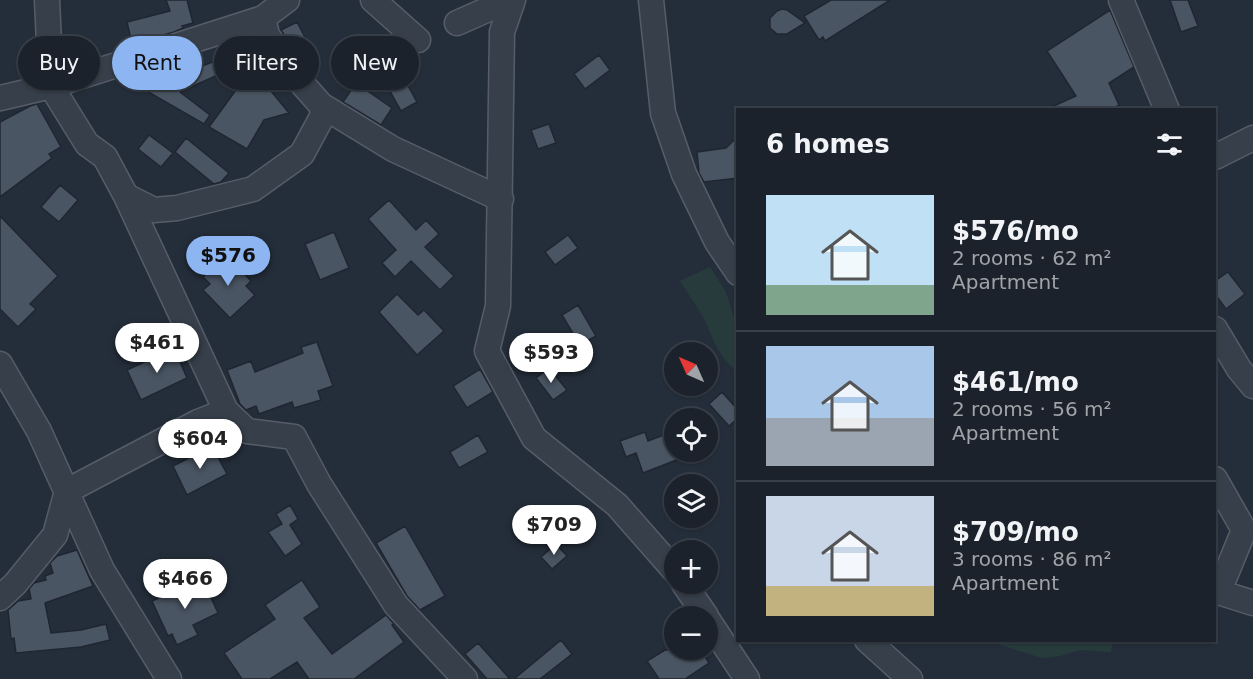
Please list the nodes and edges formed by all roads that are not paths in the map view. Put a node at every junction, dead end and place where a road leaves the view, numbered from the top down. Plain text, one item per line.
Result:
1 (47, 0) edge
2 (287, 0) edge
3 (374, 0) edge
4 (511, 0) edge
5 (651, 0) edge
6 (1121, 0) edge
7 (263, 18) junction
8 (457, 23) dead end
9 (49, 36) edge
10 (414, 36) edge
11 (100, 70) edge
12 (34, 90) edge
13 (53, 90) edge
14 (0, 98) edge
15 (321, 105) junction
16 (1166, 108) edge
17 (1253, 138) edge
18 (1216, 156) edge
19 (126, 196) junction
20 (501, 199) junction
21 (736, 270) edge
22 (1216, 331) edge
23 (0, 364) edge
24 (1253, 386) edge
25 (226, 411) junction
26 (1216, 481) edge
27 (67, 491) junction
28 (664, 558) edge
29 (1217, 591) edge
30 (0, 598) edge
31 (1253, 603) edge
32 (718, 635) edge
33 (869, 642) edge
34 (169, 679) edge
35 (465, 679) edge
36 (747, 679) edge
37 (910, 679) edge

1 - 9 street
2 - 7 street
3 - 10 street
4 - 8 street
4 - 20 street
5 - 21 street
6 - 16 street
7 - 11 street
7 - 15 street
12 - 14 street
13 - 19 street
15 - 19 street
15 - 20 street
17 - 18 street
19 - 25 street
20 - 28 street
22 - 24 street
23 - 27 street
25 - 27 street
25 - 35 street
26 - 29 street
27 - 30 street
27 - 34 street
29 - 31 street
32 - 36 street
33 - 37 street

